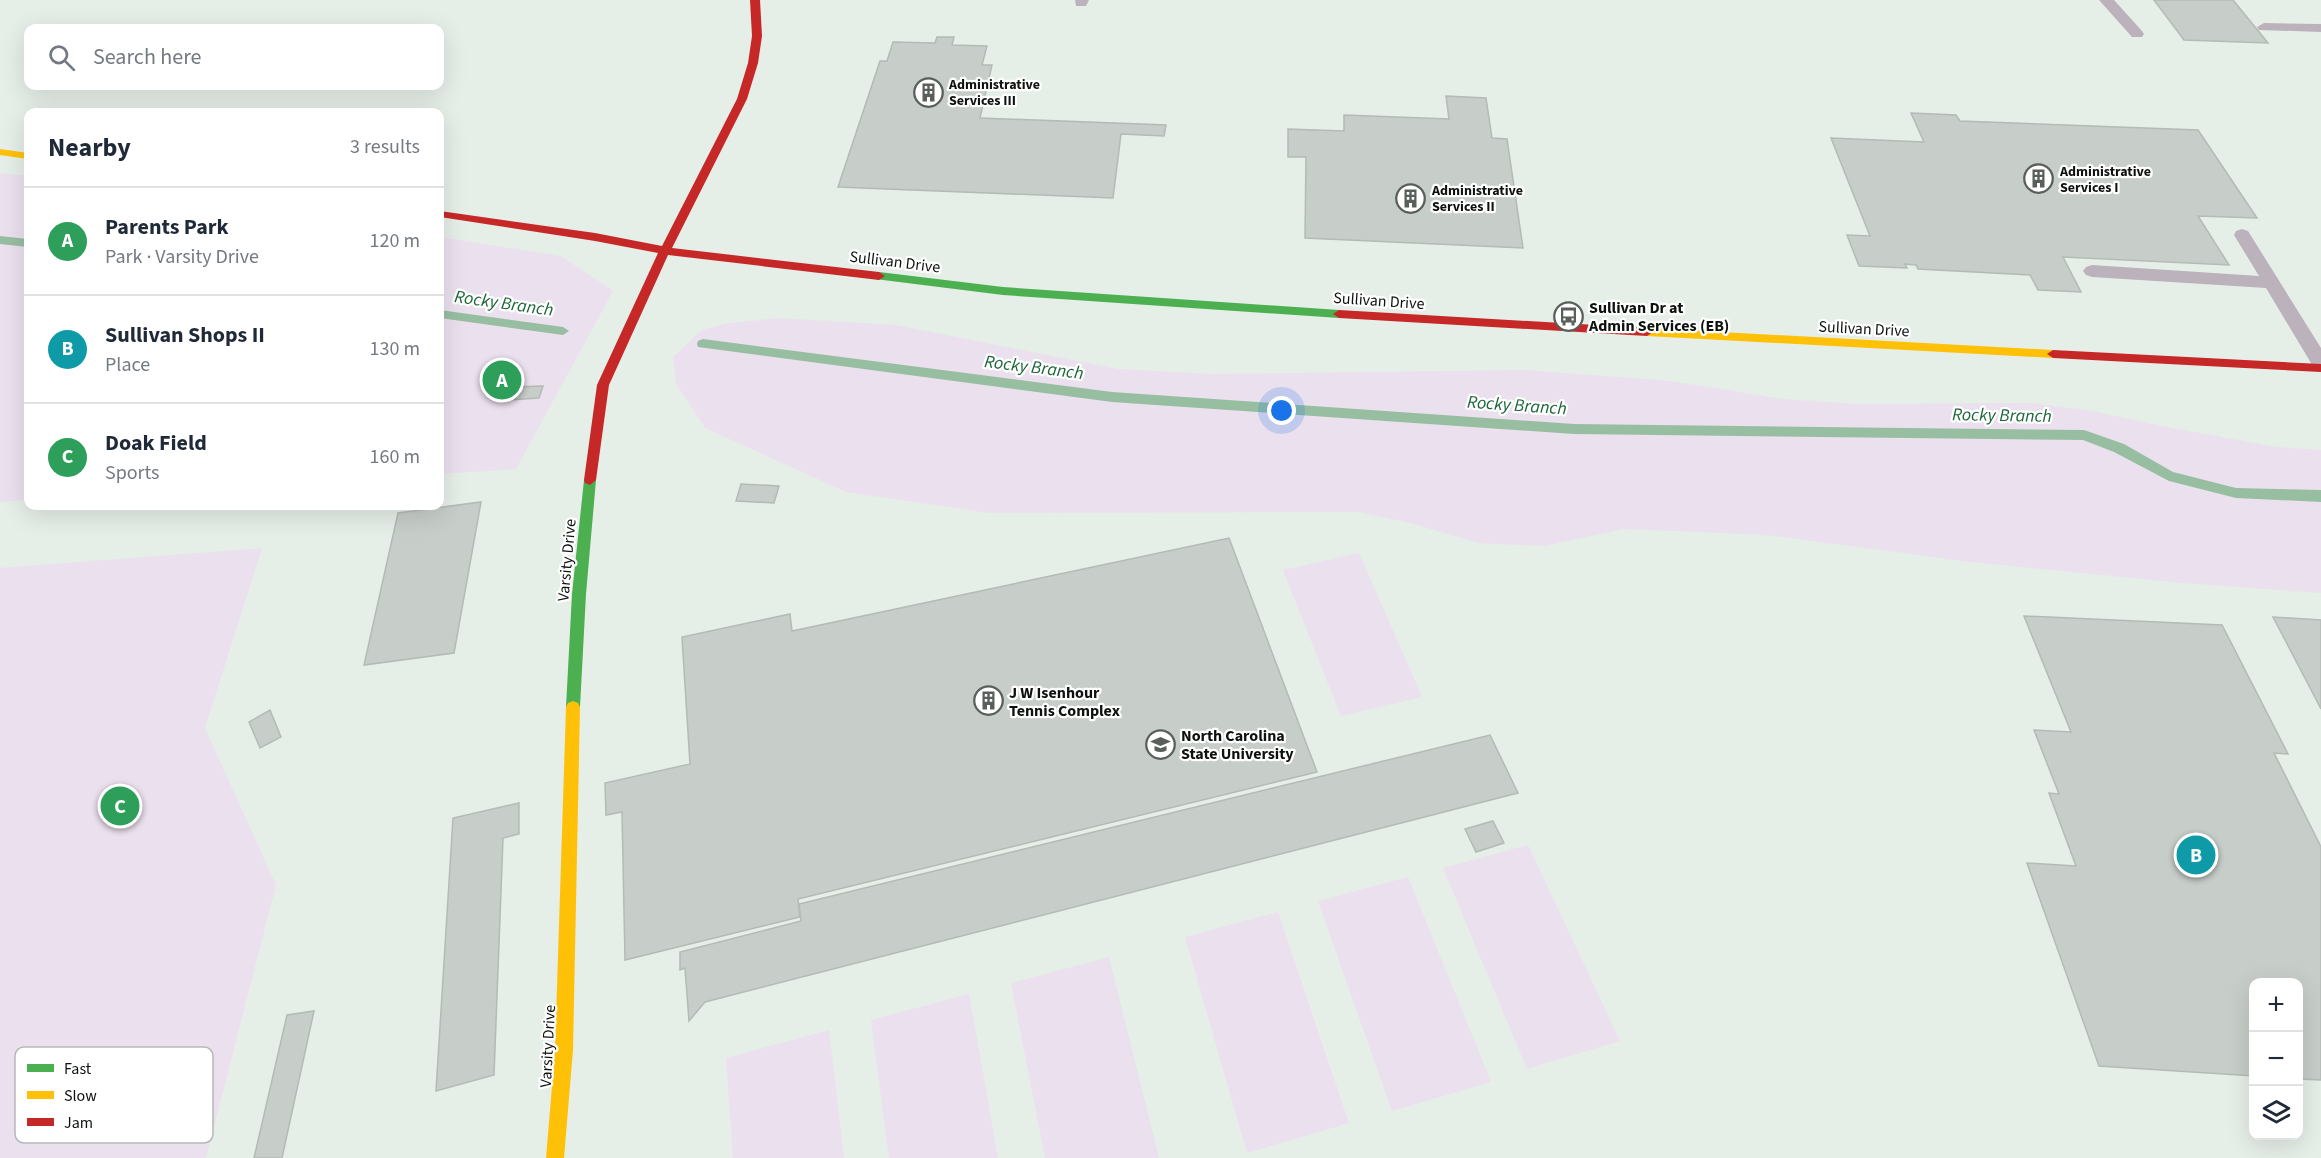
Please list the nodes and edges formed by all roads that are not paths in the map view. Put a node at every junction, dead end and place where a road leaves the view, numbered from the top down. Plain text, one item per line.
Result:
1 (755, 0) edge
2 (2106, 0) edge
3 (2264, 27) dead end
4 (2321, 28) edge
5 (2137, 34) dead end
6 (0, 152) edge
7 (24, 155) edge
8 (444, 215) edge
9 (2242, 235) dead end
10 (667, 251) junction
11 (2092, 271) dead end
12 (2272, 283) junction
13 (2321, 363) edge
14 (2321, 368) edge
15 (555, 1158) edge

1 - 10 street, Varsity Drive
2 - 5 lane
3 - 4 lane
6 - 7 street
8 - 10 street, Sullivan Drive
9 - 12 lane
10 - 14 street, Sullivan Drive
10 - 15 street, Varsity Drive
11 - 12 lane
12 - 13 lane

